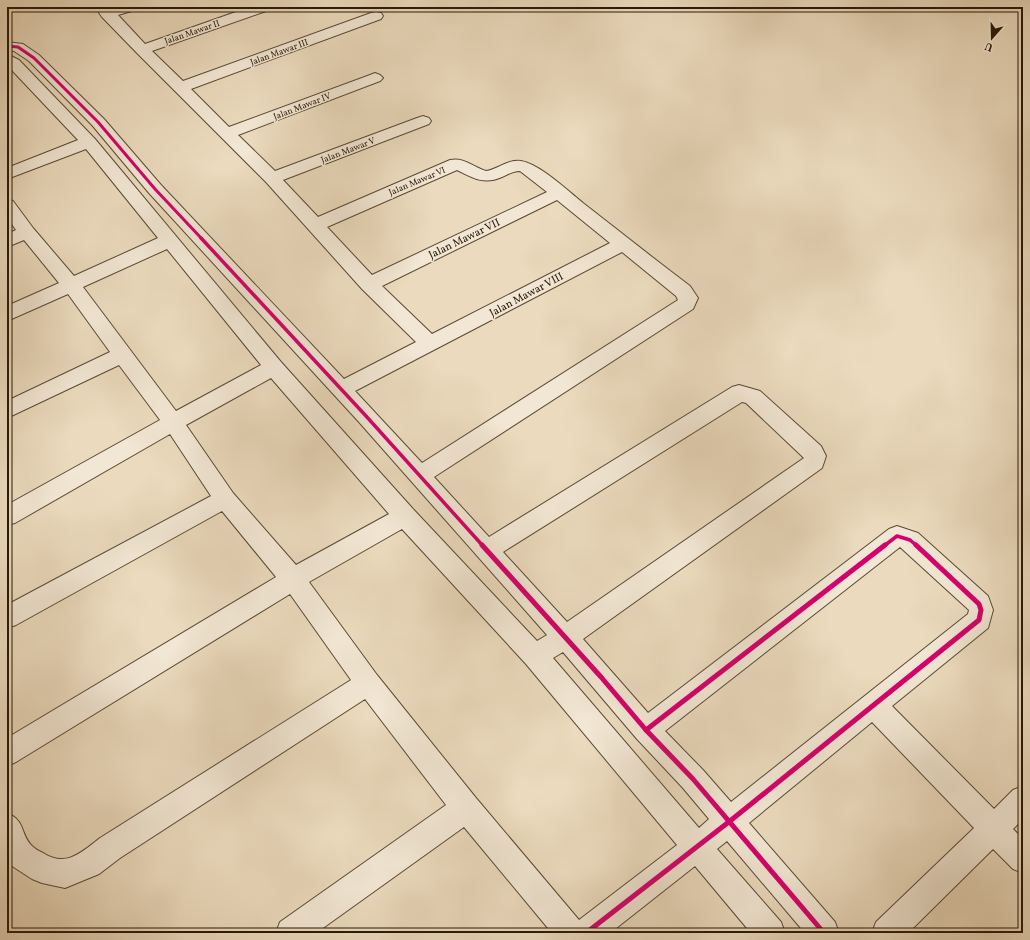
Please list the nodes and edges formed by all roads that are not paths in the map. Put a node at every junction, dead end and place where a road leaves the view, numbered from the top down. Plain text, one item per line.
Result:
1 (130, 7) edge
2 (264, 7) edge
3 (105, 11) edge
4 (375, 15) edge
5 (7, 46) edge
6 (142, 50) junction
7 (7, 59) edge
8 (375, 78) dead end
9 (182, 87) junction
10 (423, 121) dead end
11 (228, 133) junction
12 (89, 142) junction
13 (7, 174) edge
14 (272, 178) junction
15 (560, 192) junction
16 (7, 205) edge
17 (315, 226) junction
18 (17, 237) edge
19 (171, 240) junction
20 (622, 244) junction
21 (369, 284) junction
22 (71, 285) junction
23 (7, 314) edge
24 (430, 344) junction
25 (122, 355) junction
26 (274, 367) junction
27 (342, 389) junction
28 (7, 410) edge
29 (173, 422) junction
30 (420, 475) junction
31 (225, 499) junction
32 (7, 516) edge
33 (405, 516) junction
34 (487, 550) junction
35 (293, 579) junction
36 (7, 617) edge
37 (565, 637) junction
38 (535, 656) junction
39 (368, 683) junction
40 (874, 706) junction
41 (646, 730) junction
42 (7, 753) edge
43 (1023, 800) edge
44 (466, 808) junction
45 (730, 821) junction
46 (7, 827) edge
47 (994, 829) junction
48 (696, 846) junction
49 (1023, 859) edge
50 (291, 933) edge
51 (571, 933) edge
52 (586, 933) edge
53 (770, 933) edge
54 (824, 933) edge
55 (887, 933) edge

1 - 3 street
2 - 6 street, Jalan Mawar II
3 - 6 street
4 - 9 street, Jalan Mawar III
5 - 27 street
6 - 9 street
7 - 12 street
8 - 11 street, Jalan Mawar IV
9 - 11 street
10 - 14 street, Jalan Mawar V
11 - 14 street
12 - 13 street
12 - 19 street
14 - 17 street
15 - 17 street, Jalan Mawar VI
15 - 20 street
15 - 21 street, Jalan Mawar VII
16 - 18 street
17 - 21 street
18 - 22 street
19 - 22 street
19 - 26 street
20 - 24 street, Jalan Mawar VIII
20 - 30 street
21 - 24 street
22 - 23 street
22 - 25 street
24 - 27 street, Jalan Mawar VIII
25 - 28 street
25 - 29 street
26 - 29 street
26 - 33 street
27 - 30 street
29 - 31 street
29 - 32 street
30 - 34 street
31 - 35 street
31 - 36 street
33 - 35 street
33 - 38 street
34 - 37 street
34 - 37 street
35 - 39 street
35 - 42 street
37 - 38 street
37 - 41 street
38 - 48 street
39 - 44 street
39 - 46 street
40 - 41 street
40 - 45 street
40 - 47 street
41 - 45 street
43 - 47 street
44 - 50 street
44 - 51 street
45 - 48 street
45 - 54 street
47 - 49 street
47 - 55 street
48 - 52 street
48 - 53 street

